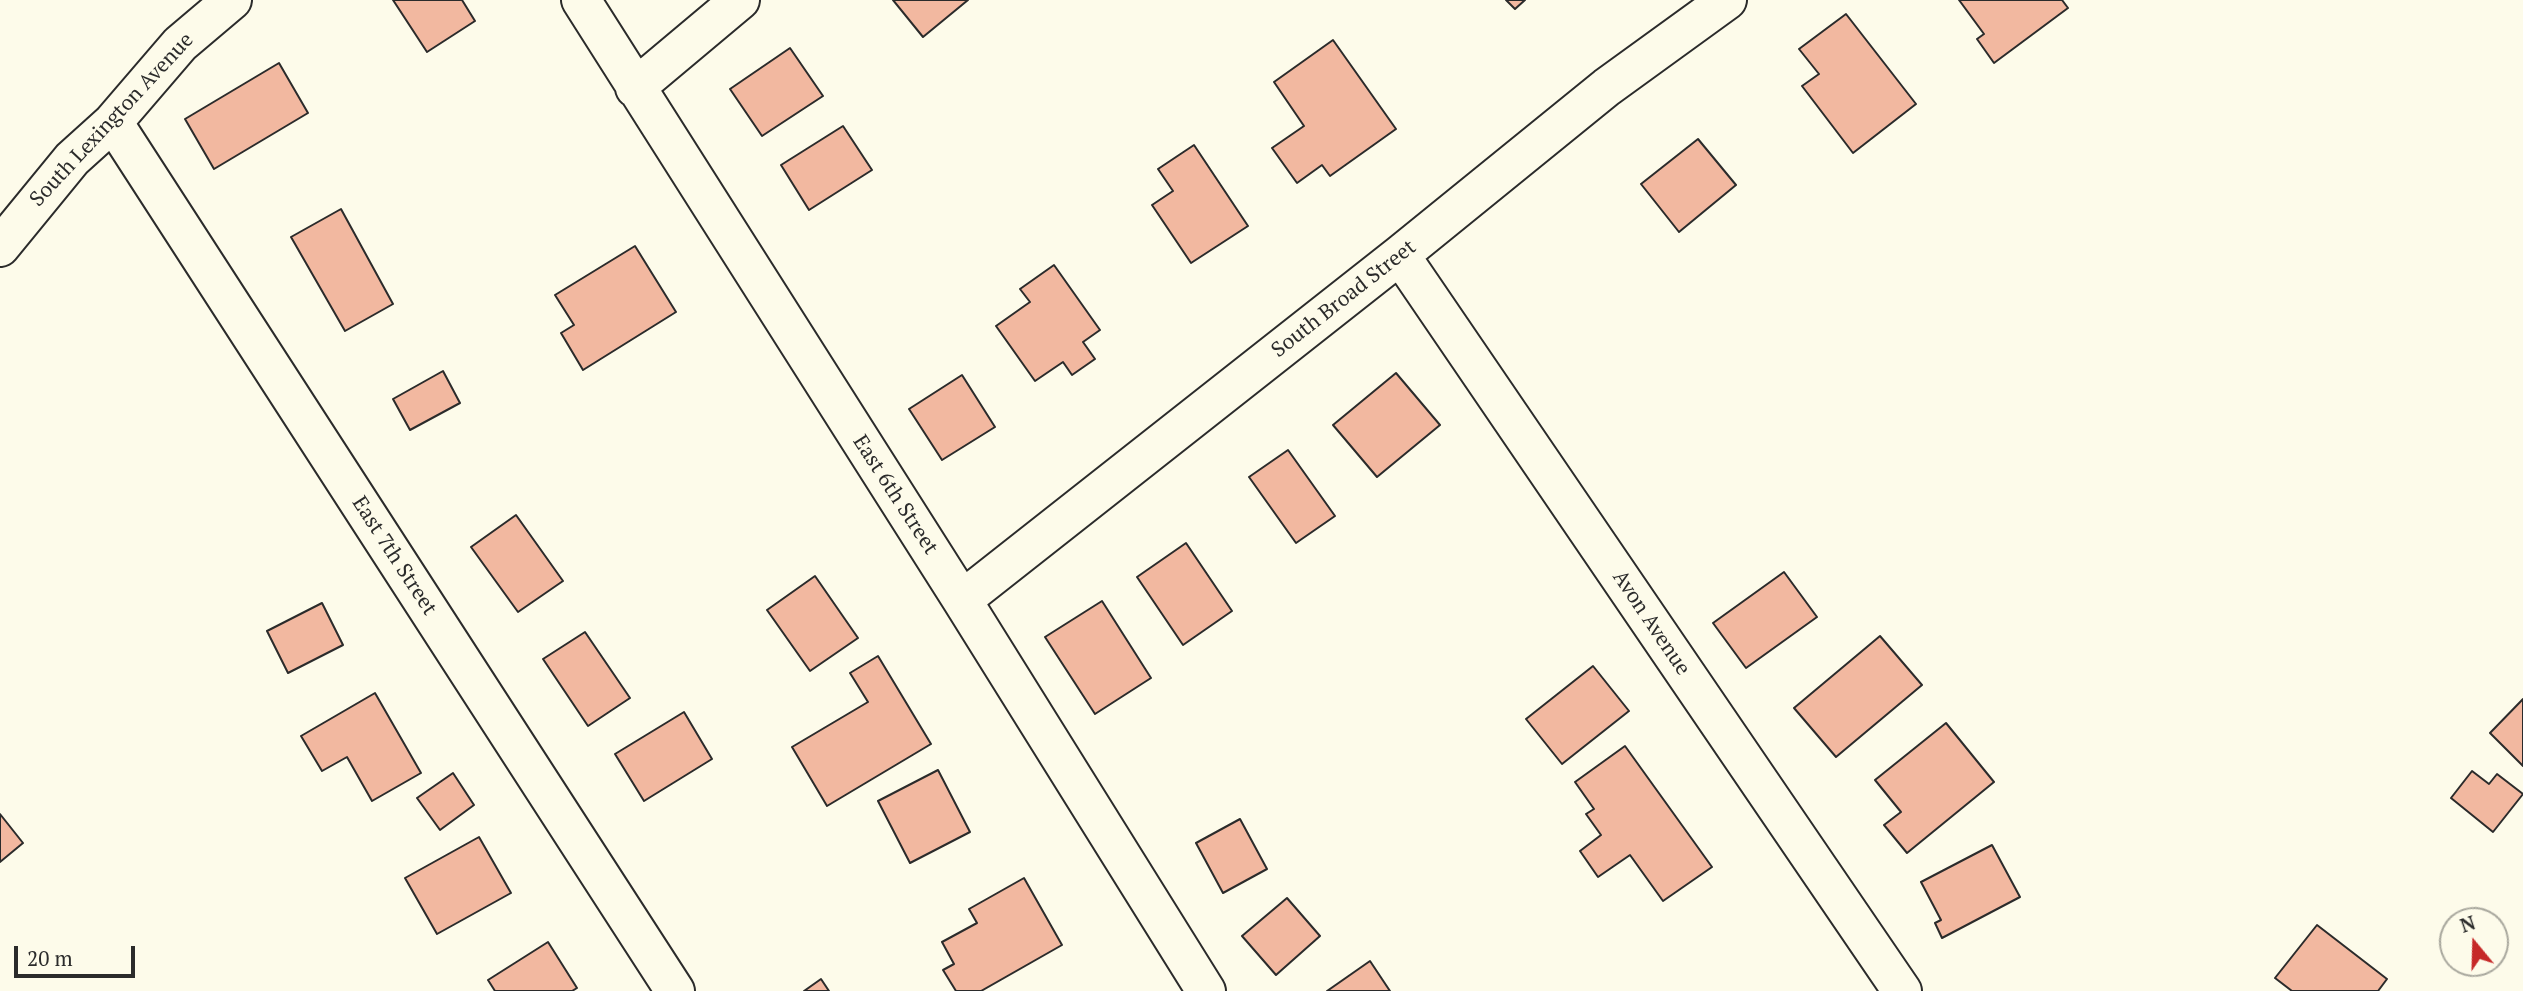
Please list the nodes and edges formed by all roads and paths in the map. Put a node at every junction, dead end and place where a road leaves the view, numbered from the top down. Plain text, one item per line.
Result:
1 (232, 0) edge
2 (581, 0) edge
3 (740, 0) edge
4 (1723, 1) edge
5 (635, 88) junction
6 (113, 122) junction
7 (0, 247) edge
8 (1400, 255) junction
9 (962, 600) junction
10 (675, 991) edge
11 (1206, 991) edge
12 (1902, 991) edge

1 - 6 street, South Lexington Avenue
2 - 5 street, East 6th Street
3 - 5 street
4 - 8 street, South Broad Street
5 - 9 street, East 6th Street
6 - 7 street, South Lexington Avenue
6 - 10 street, East 7th Street
8 - 9 street, South Broad Street
8 - 12 street, Avon Avenue
9 - 11 street, East 6th Street

